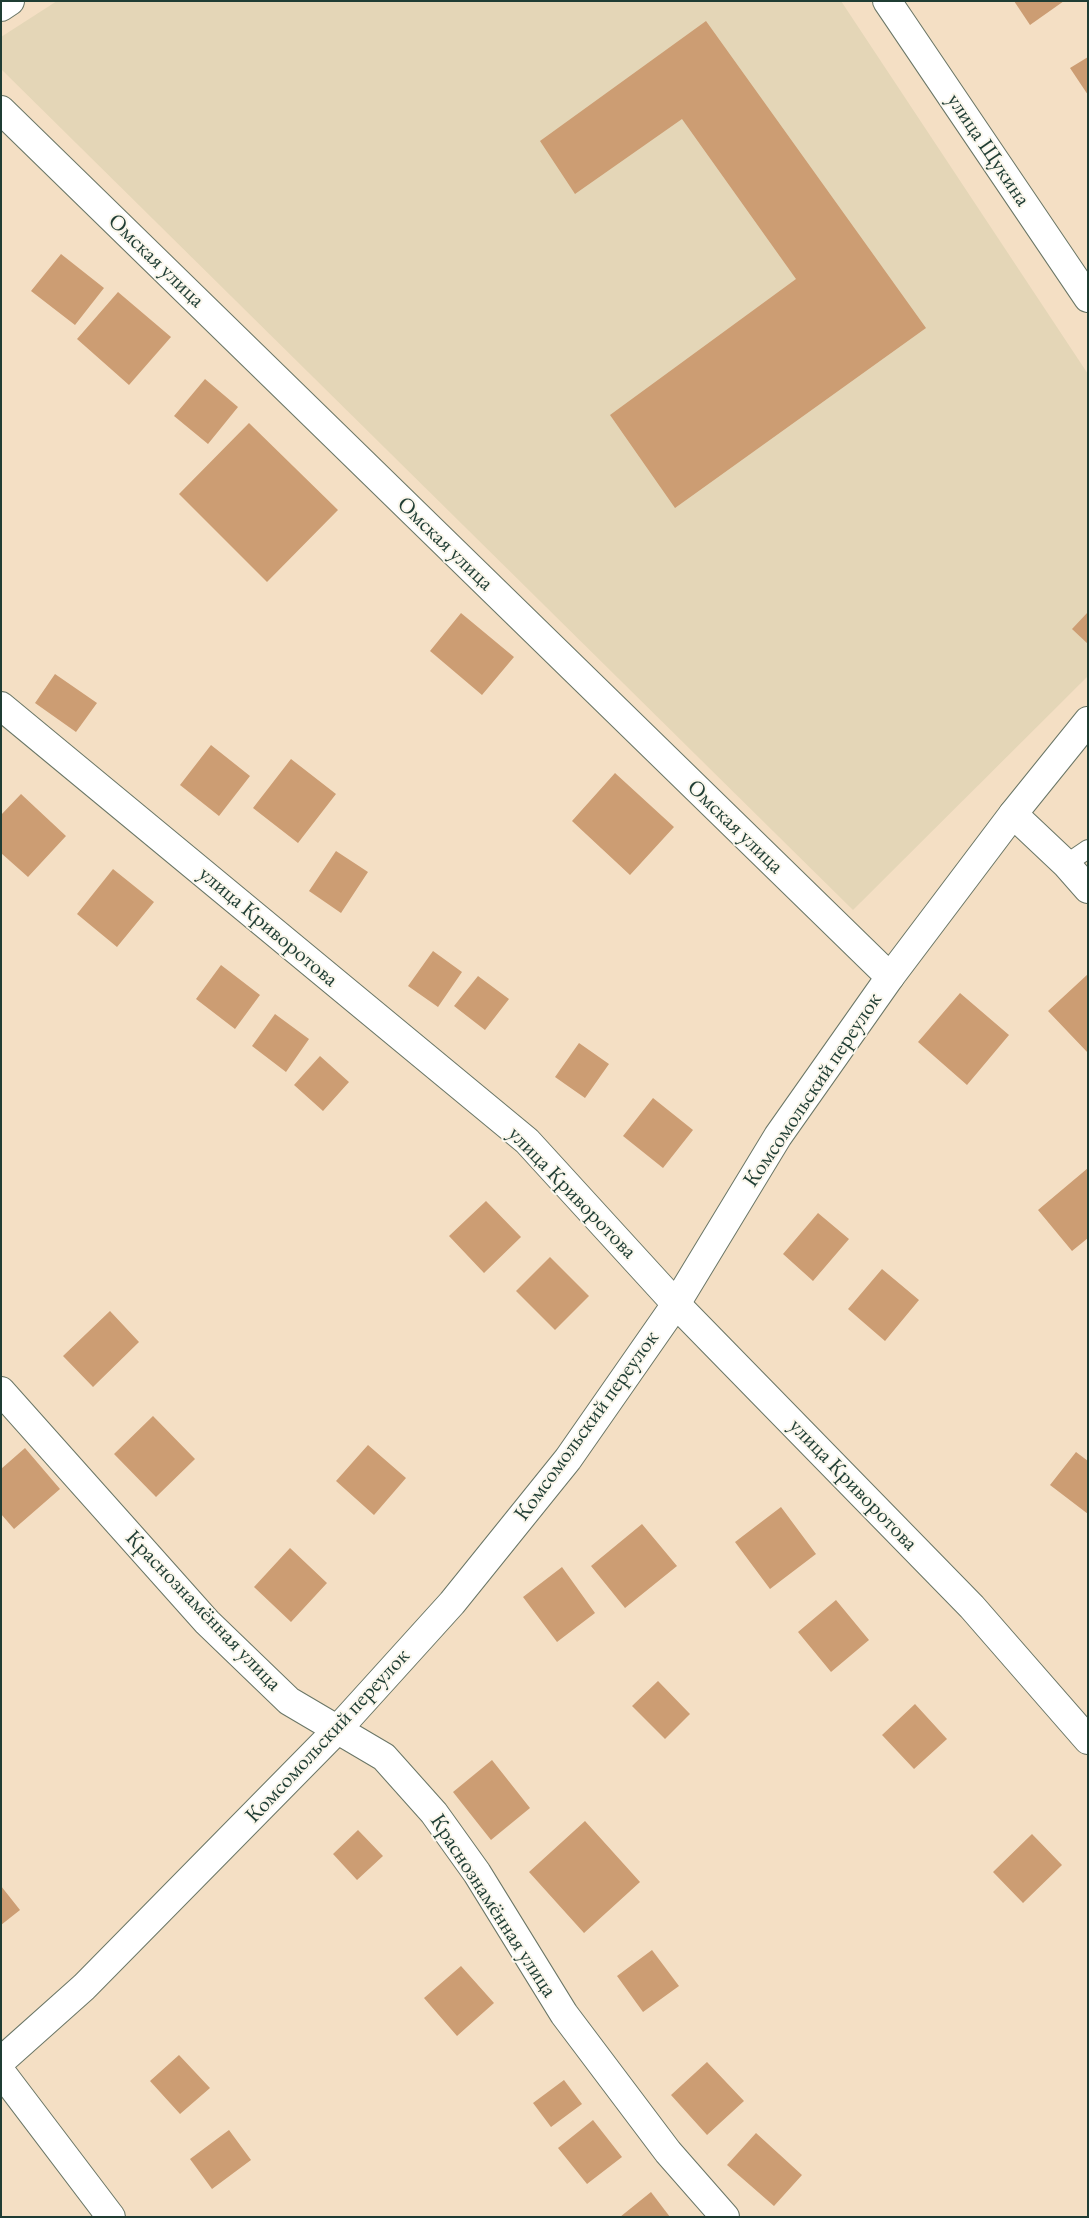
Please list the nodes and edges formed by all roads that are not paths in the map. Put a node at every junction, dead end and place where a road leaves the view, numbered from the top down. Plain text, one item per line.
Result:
1 (10, 1) edge
2 (888, 1) edge
3 (1, 7) edge
4 (1, 110) edge
5 (1088, 298) edge
6 (1, 706) edge
7 (1088, 721) edge
8 (1013, 814) junction
9 (1077, 857) edge
10 (1088, 889) edge
11 (890, 978) junction
12 (676, 1304) junction
13 (1, 1391) edge
14 (337, 1730) junction
15 (1088, 1740) edge
16 (1, 2061) edge
17 (1, 2072) edge
18 (111, 2217) edge
19 (725, 2217) edge

1 - 3 street
2 - 5 street, улица Щукина
4 - 11 street, Омская улица
6 - 12 street, улица Криворотова
7 - 8 street, Комсомольский переулок
8 - 9 street
8 - 11 street, Комсомольский переулок
9 - 10 street
11 - 12 street, Комсомольский переулок
12 - 14 street, Комсомольский переулок
12 - 15 street, улица Криворотова
13 - 14 street, Краснознамённая улица
14 - 16 street, Комсомольский переулок
14 - 19 street, Краснознамённая улица
17 - 18 street

